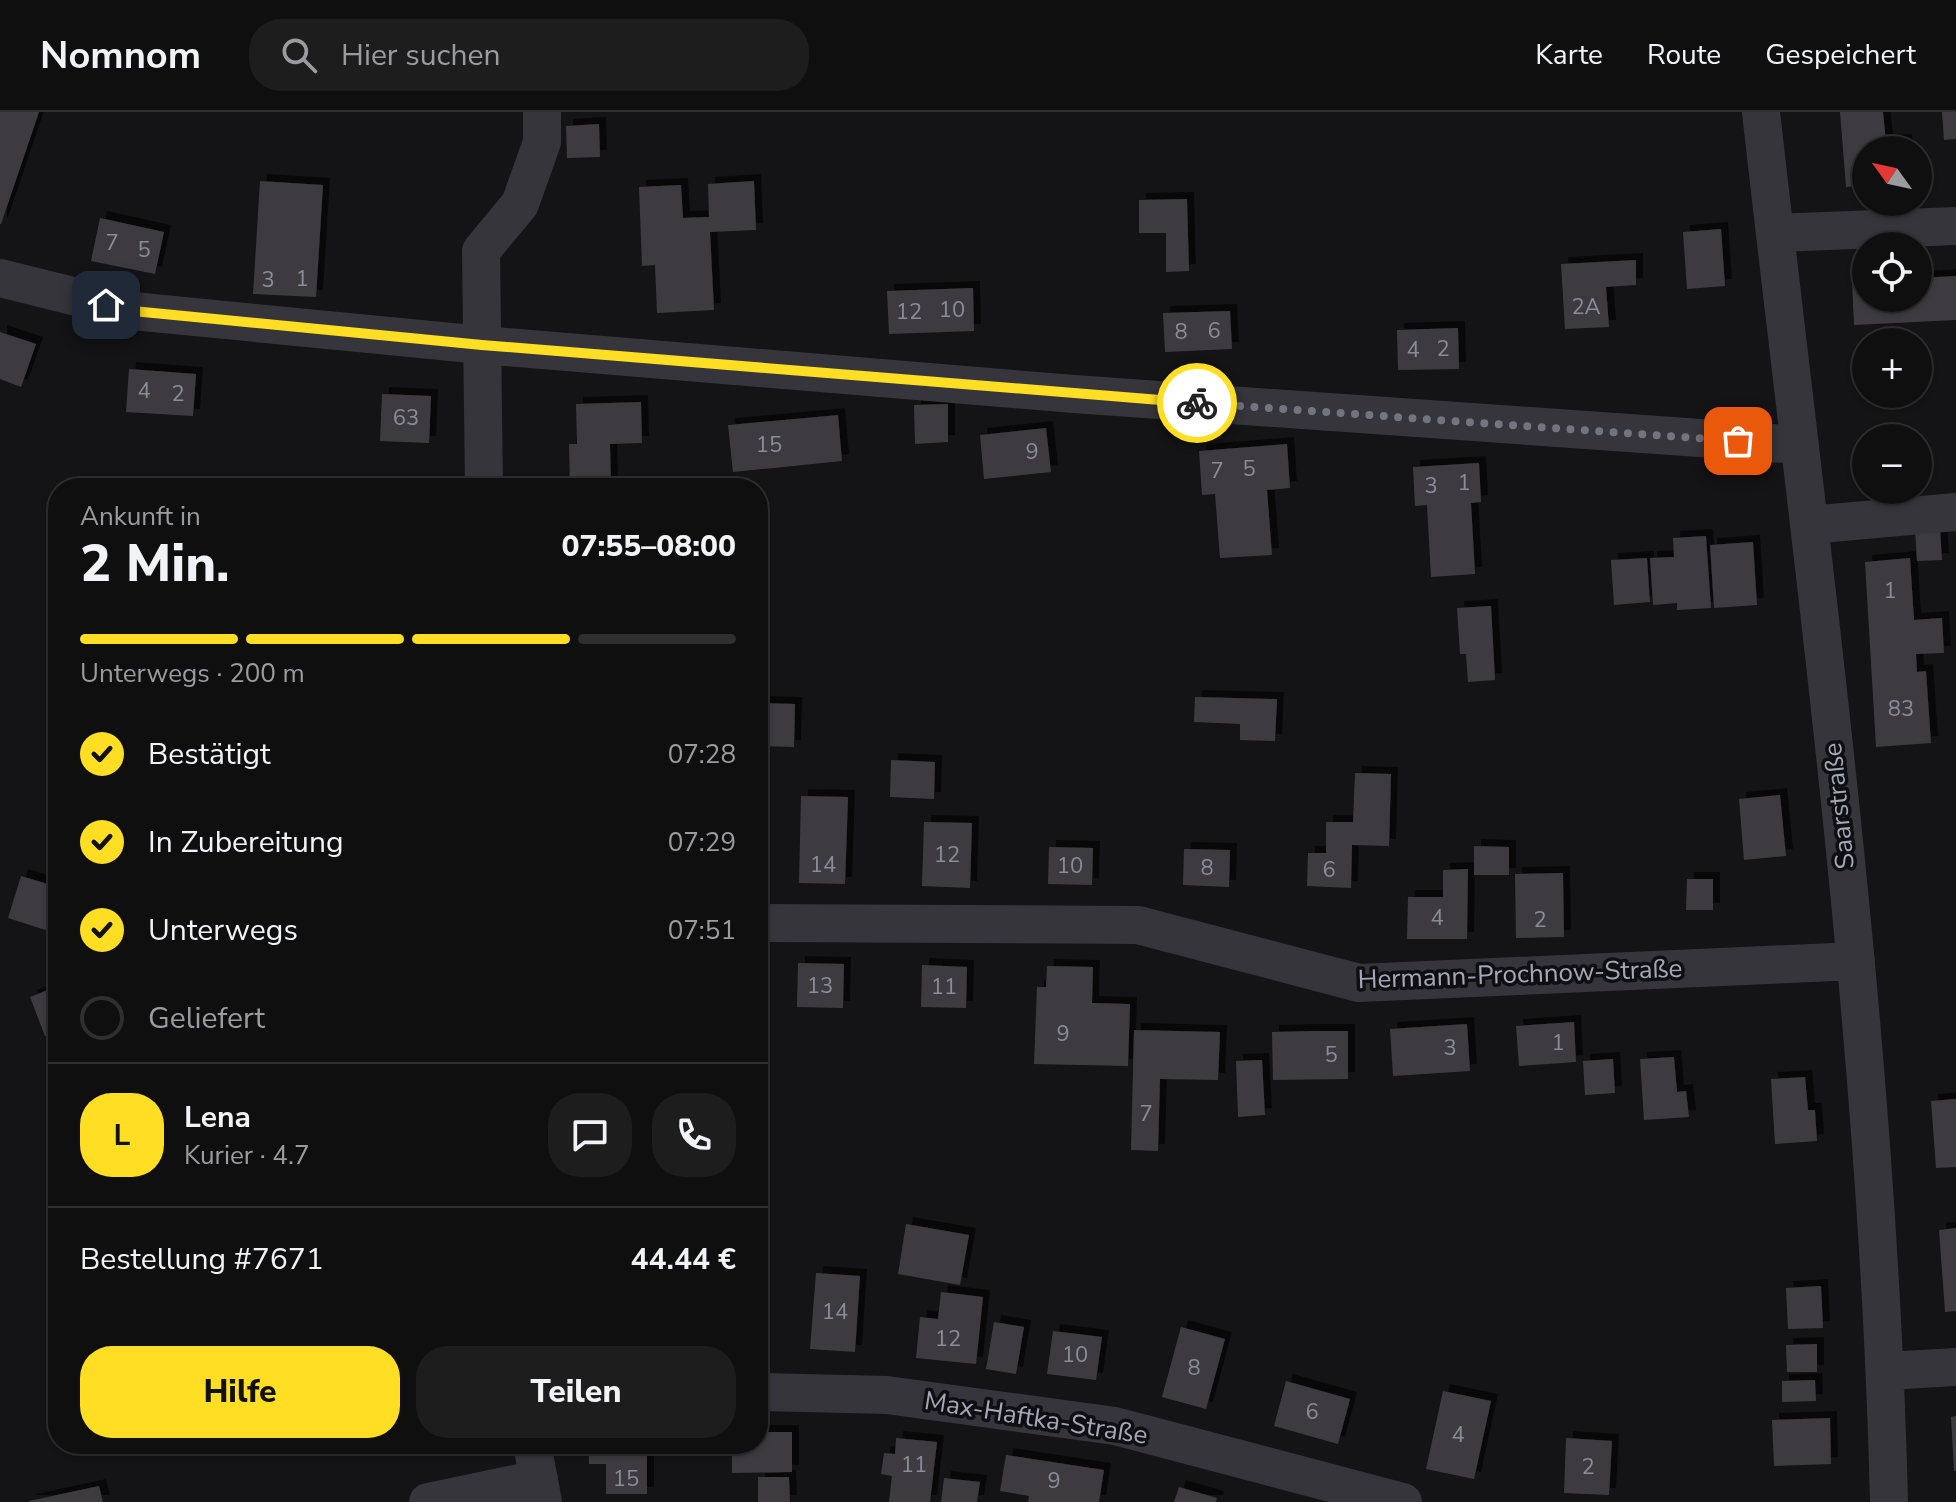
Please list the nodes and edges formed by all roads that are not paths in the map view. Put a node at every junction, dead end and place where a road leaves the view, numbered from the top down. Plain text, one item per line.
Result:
1 (542, 112) edge
2 (1761, 112) edge
3 (1956, 226) edge
4 (1775, 233) junction
5 (0, 278) edge
6 (482, 345) junction
7 (1799, 445) junction
8 (484, 478) edge
9 (1956, 512) edge
10 (1809, 525) junction
11 (768, 923) edge
12 (1856, 961) junction
13 (1956, 1367) edge
14 (1886, 1371) junction
15 (768, 1392) edge
16 (538, 1475) edge
17 (428, 1502) edge
18 (1403, 1502) edge
19 (1889, 1502) edge

1 - 6 street
2 - 4 street, Saarstraße
3 - 4 street
4 - 7 street, Saarstraße
5 - 6 street
6 - 7 street
6 - 8 street
7 - 10 street, Saarstraße
9 - 10 street
10 - 12 street, Saarstraße
11 - 12 street, Hermann-Prochnow-Straße
12 - 14 street, Saarstraße
13 - 14 street
14 - 19 street, Saarstraße
15 - 18 street, Max-Haftka-Straße
16 - 17 street

